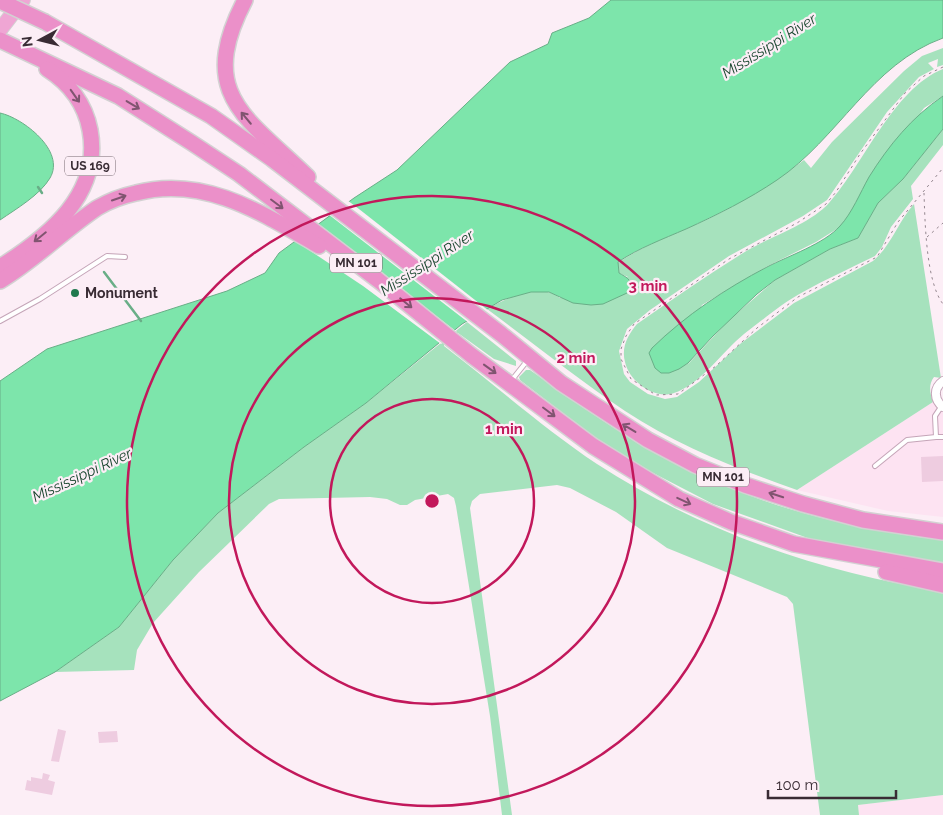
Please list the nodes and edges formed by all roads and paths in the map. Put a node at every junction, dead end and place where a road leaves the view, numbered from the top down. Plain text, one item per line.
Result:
1 (23, 0) edge
2 (245, 0) edge
3 (0, 1) edge
4 (0, 9) edge
5 (46, 25) junction
6 (0, 30) edge
7 (0, 40) edge
8 (27, 52) junction
9 (943, 67) edge
10 (277, 155) junction
11 (943, 168) edge
12 (924, 193) junction
13 (943, 222) edge
14 (926, 238) junction
15 (125, 257) dead end
16 (0, 267) edge
17 (378, 280) junction
18 (0, 281) edge
19 (943, 304) edge
20 (0, 321) edge
21 (530, 358) junction
22 (943, 382) edge
23 (510, 383) junction
24 (942, 407) edge
25 (943, 437) edge
26 (936, 438) junction
27 (875, 466) dead end
28 (803, 504) junction
29 (943, 523) edge
30 (943, 532) edge
31 (819, 548) junction
32 (943, 571) edge
33 (943, 585) edge

1 - 6 highway
10 -> 2 highway
3 - 5 highway, bridge
4 - 5 highway
5 - 10 highway
7 - 8 highway, US 169
8 -> 16 highway, US 169
8 -> 17 highway, MN 101
9 - 12 path
10 - 21 highway, MN 101
11 - 12 path
12 - 14 path
13 - 14 path
14 - 19 path
15 - 20 lane
18 -> 17 highway
17 -> 23 highway, MN 101
21 - 23 lane
28 -> 21 highway, MN 101
22 - 24 street
23 -> 31 highway, MN 101
24 - 26 lane
25 - 26 lane
26 - 27 lane
28 - 29 highway
28 - 30 highway, MN 101
31 - 32 highway, MN 101
31 - 33 highway

